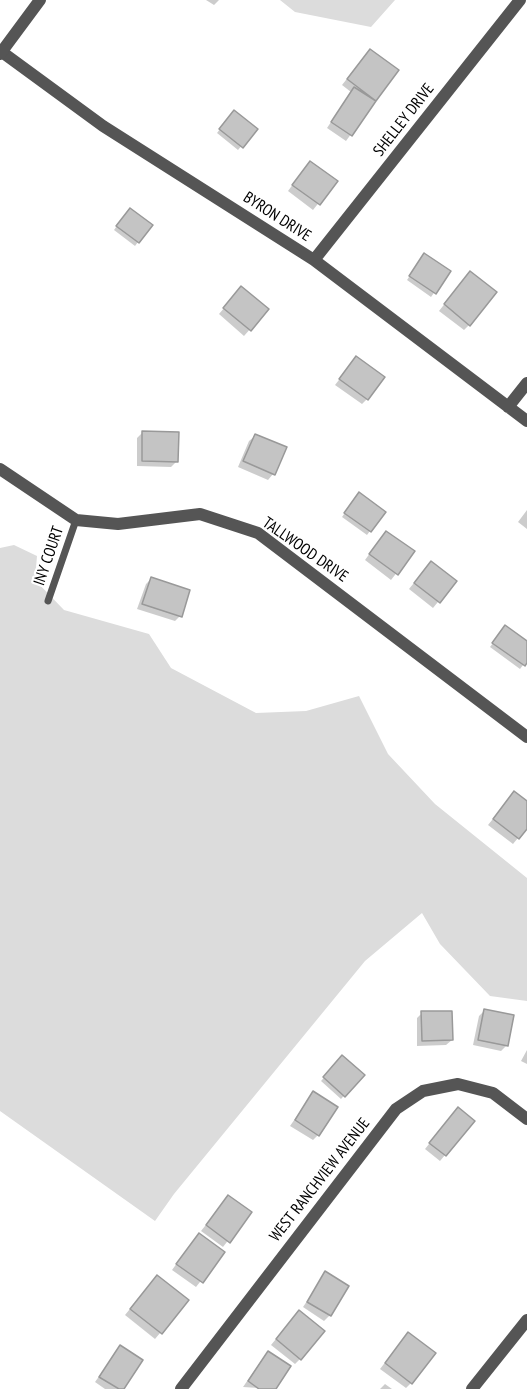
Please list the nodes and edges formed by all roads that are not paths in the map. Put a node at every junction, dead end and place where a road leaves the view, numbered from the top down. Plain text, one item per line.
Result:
1 (40, 0) edge
2 (520, 0) edge
3 (1, 53) edge
4 (314, 260) junction
5 (527, 383) edge
6 (508, 407) junction
7 (527, 421) edge
8 (0, 469) edge
9 (76, 520) junction
10 (48, 601) dead end
11 (527, 737) edge
12 (527, 1119) edge
13 (527, 1320) edge
14 (181, 1389) edge
15 (472, 1389) edge

1 - 3 street
2 - 4 street, SHELLEY DRIVE
3 - 4 street, BYRON DRIVE
4 - 6 street, BYRON DRIVE
5 - 6 street
6 - 7 street, BYRON DRIVE
8 - 9 street, TALLWOOD DRIVE
9 - 10 lane, INY COURT
9 - 11 street, TALLWOOD DRIVE
12 - 14 street, WEST RANCHVIEW AVENUE
13 - 15 street

